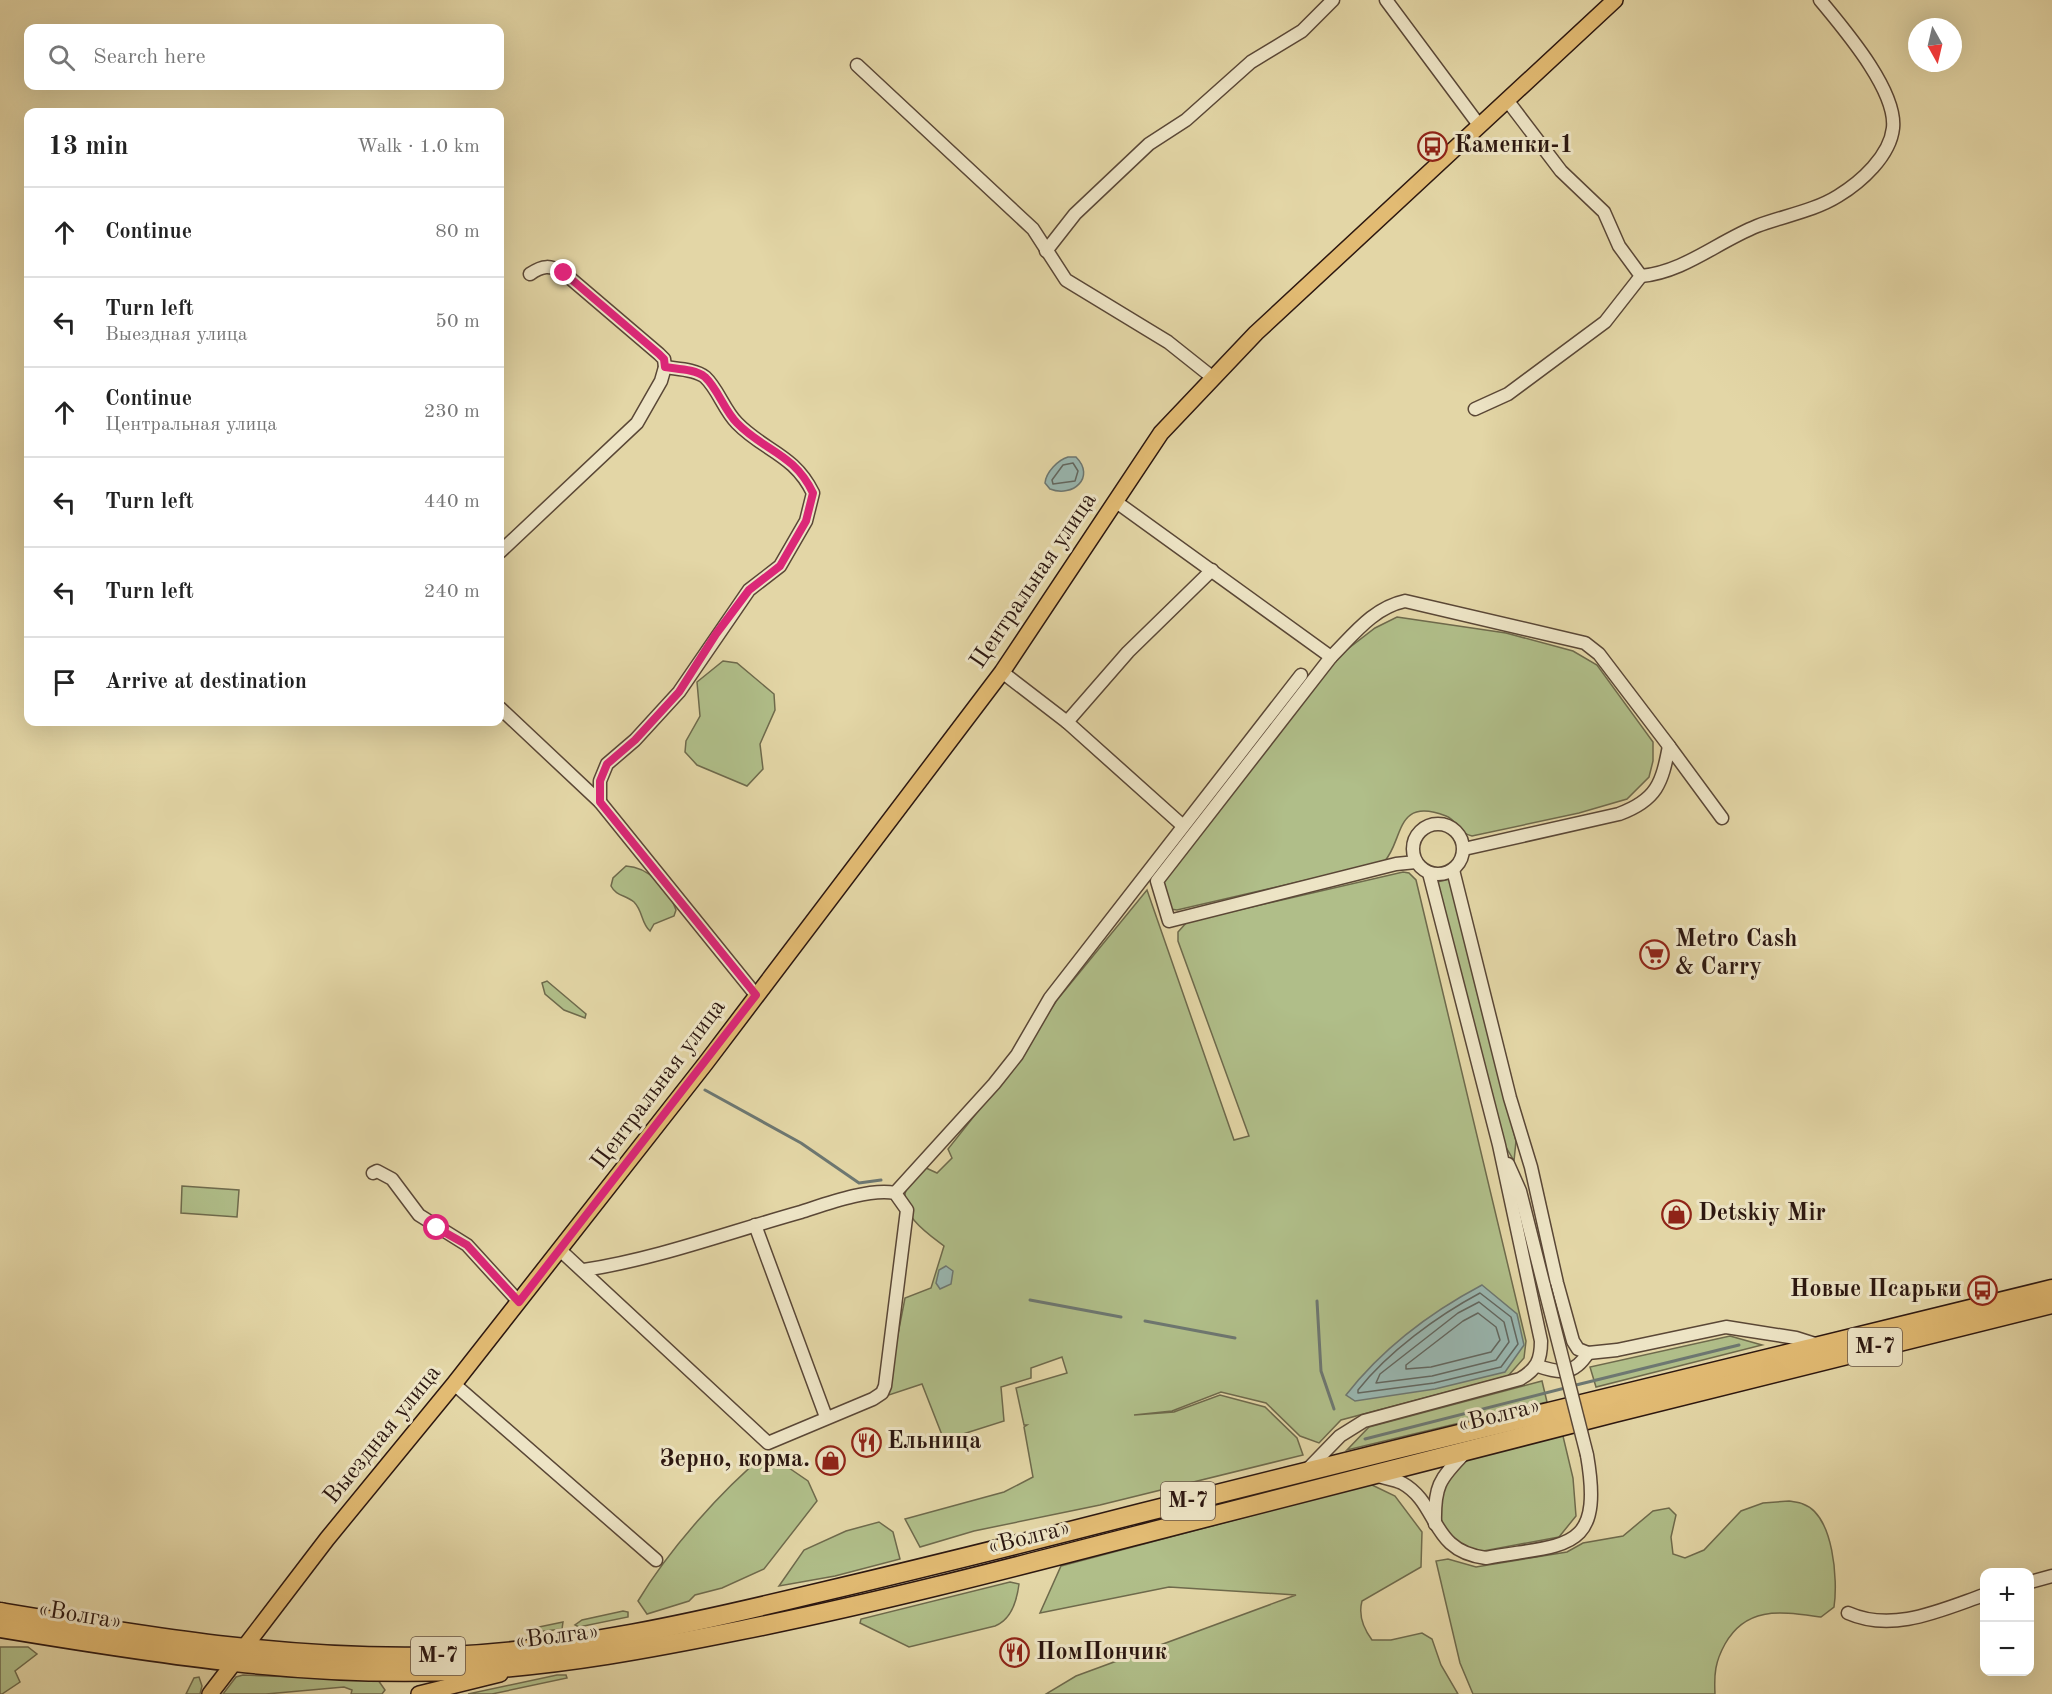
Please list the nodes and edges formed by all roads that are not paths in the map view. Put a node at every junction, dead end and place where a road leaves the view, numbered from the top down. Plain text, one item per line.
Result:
1 (1333, 0) edge
2 (1386, 0) edge
3 (1615, 0) edge
4 (1820, 0) edge
5 (857, 65) dead end
6 (1507, 100) junction
7 (1479, 125) junction
8 (1046, 251) junction
9 (530, 274) dead end
10 (1641, 276) junction
11 (665, 367) junction
12 (1212, 377) junction
13 (1475, 409) dead end
14 (1115, 501) junction
15 (504, 548) edge
16 (1212, 570) junction
17 (1331, 657) junction
18 (1002, 672) junction
19 (1301, 675) dead end
20 (504, 712) edge
21 (1067, 722) junction
22 (1669, 746) junction
23 (600, 802) junction
24 (1722, 818) dead end
25 (1182, 825) junction
26 (1464, 849) junction
27 (1416, 862) junction
28 (1453, 870) junction
29 (1429, 873) junction
30 (756, 995) junction
31 (1521, 1140) junction
32 (1499, 1145) junction
33 (373, 1173) dead end
34 (1520, 1191) junction
35 (894, 1193) junction
36 (755, 1225) junction
37 (560, 1250) junction
38 (584, 1270) junction
39 (2052, 1290) edge
40 (519, 1302) junction
41 (2052, 1304) edge
42 (1822, 1347) junction
43 (1588, 1353) junction
44 (1538, 1366) junction
45 (454, 1384) junction
46 (826, 1417) junction
47 (1470, 1448) junction
48 (1306, 1471) junction
49 (1372, 1474) junction
50 (1435, 1525) junction
51 (656, 1560) dead end
52 (2052, 1576) edge
53 (2034, 1581) edge
54 (1980, 1596) edge
55 (0, 1612) edge
56 (1848, 1613) dead end
57 (0, 1628) edge
58 (238, 1656) junction
59 (537, 1665) junction
60 (210, 1694) edge
61 (419, 1694) edge

1 - 8 street
2 - 7 street
3 - 6 main road, Центральная улица
4 - 10 street
5 - 8 street
6 - 7 main road, Центральная улица
6 - 10 street
7 - 12 main road, Центральная улица
8 - 12 street
9 - 11 street
10 - 13 street
11 - 15 street
11 - 23 street
12 - 14 main road, Центральная улица
14 - 16 street
14 - 18 main road, Центральная улица
16 - 17 street
16 - 21 street
17 - 22 street
17 - 27 street
18 - 21 street
18 - 30 main road, Центральная улица
19 - 25 street
20 - 23 street
21 - 25 street
22 - 24 street
22 - 26 street
23 - 30 street
25 - 35 street
26 - 27 street
26 - 28 street
27 - 29 street
28 - 29 street
28 - 31 street
29 - 32 street
30 - 37 main road, Центральная улица
31 - 34 street
31 - 43 street
32 - 34 street
32 - 44 street
33 - 40 street
34 - 50 street, bridge
35 - 36 street
35 - 46 street
36 - 38 street
36 - 46 street
37 - 38 street
37 - 40 main road, Выездная улица
38 - 46 street
39 - 42 highway, «Волга» / М-7
40 - 45 main road, Выездная улица
41 - 47 highway, «Волга» / М-7
42 - 43 street
42 - 48 highway, «Волга» / М-7
43 - 44 street
44 - 48 street
45 - 51 street
45 - 58 main road, Выездная улица
47 - 49 highway, «Волга» / М-7
47 - 50 street
48 - 58 highway, «Волга» / М-7
49 - 50 street
49 - 59 highway, «Волга» / М-7
52 - 53 street
54 - 56 street
55 - 58 highway, «Волга» / М-7
57 - 58 highway, «Волга» / М-7
58 - 59 highway, «Волга» / М-7
58 - 60 main road, Выездная улица
59 - 61 main road

